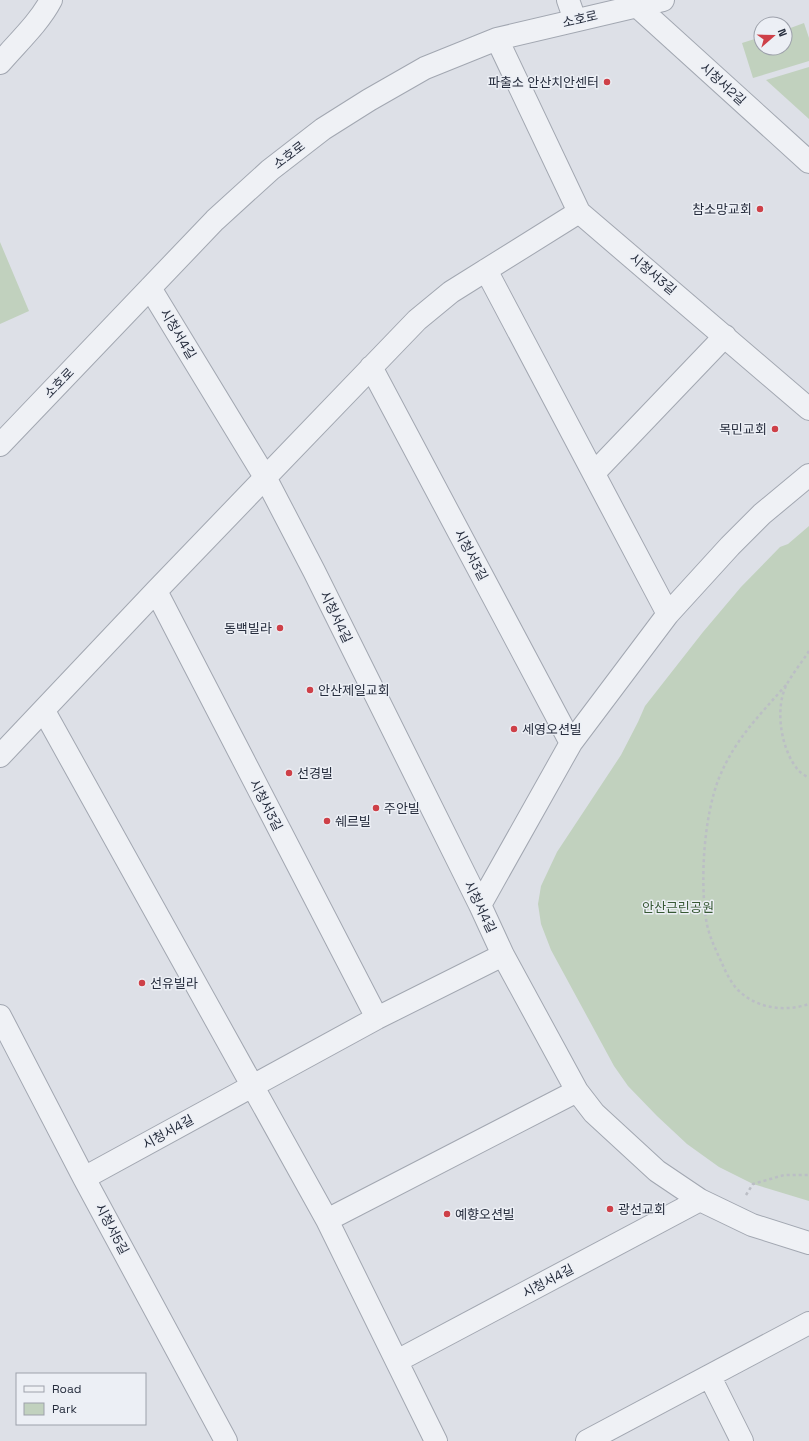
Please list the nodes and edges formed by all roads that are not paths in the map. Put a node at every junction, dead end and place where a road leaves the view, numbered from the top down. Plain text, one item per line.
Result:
1 (51, 0) edge
2 (568, 0) edge
3 (663, 0) edge
4 (636, 6) junction
5 (575, 20) junction
6 (497, 39) junction
7 (0, 63) edge
8 (809, 162) edge
9 (579, 212) junction
10 (486, 270) junction
11 (150, 288) junction
12 (725, 336) junction
13 (371, 367) junction
14 (809, 409) edge
15 (0, 445) edge
16 (594, 472) junction
17 (809, 475) edge
18 (265, 477) junction
19 (156, 591) junction
20 (668, 614) junction
21 (44, 711) junction
22 (571, 743) junction
23 (0, 756) edge
24 (480, 905) junction
25 (503, 955) junction
26 (0, 1016) edge
27 (377, 1018) junction
28 (252, 1086) junction
29 (577, 1091) junction
30 (84, 1178) junction
31 (700, 1200) junction
32 (327, 1220) junction
33 (809, 1243) edge
34 (809, 1323) edge
35 (397, 1361) junction
36 (710, 1377) junction
37 (226, 1441) edge
38 (436, 1441) edge
39 (587, 1441) edge
40 (742, 1441) edge

1 - 7 street
2 - 5 street
3 - 4 street, 소호로
4 - 5 street, 소호로
4 - 8 street, 시청서2길
5 - 6 street, 소호로
6 - 9 street
6 - 11 street, 소호로
9 - 10 street
9 - 12 street, 시청서3길
10 - 13 street
10 - 16 street
11 - 15 street, 소호로
11 - 18 street, 시청서4길
12 - 14 street, 시청서3길
12 - 16 street
13 - 18 street
13 - 22 street, 시청서3길
16 - 20 street
17 - 20 street
18 - 19 street
18 - 24 street, 시청서4길
19 - 21 street
19 - 27 street, 시청서3길
20 - 22 street
21 - 23 street
21 - 28 street
22 - 24 street
24 - 25 street, 시청서4길
25 - 27 street, 시청서4길
25 - 29 street, 시청서4길
26 - 30 street, 시청서5길
27 - 28 street, 시청서4길
28 - 30 street, 시청서4길
28 - 32 street
29 - 31 street, 시청서4길
29 - 32 street
30 - 37 street, 시청서5길
31 - 33 street, 시청서4길
31 - 35 street, 시청서4길
32 - 35 street
34 - 36 street
35 - 38 street
36 - 39 street
36 - 40 street

